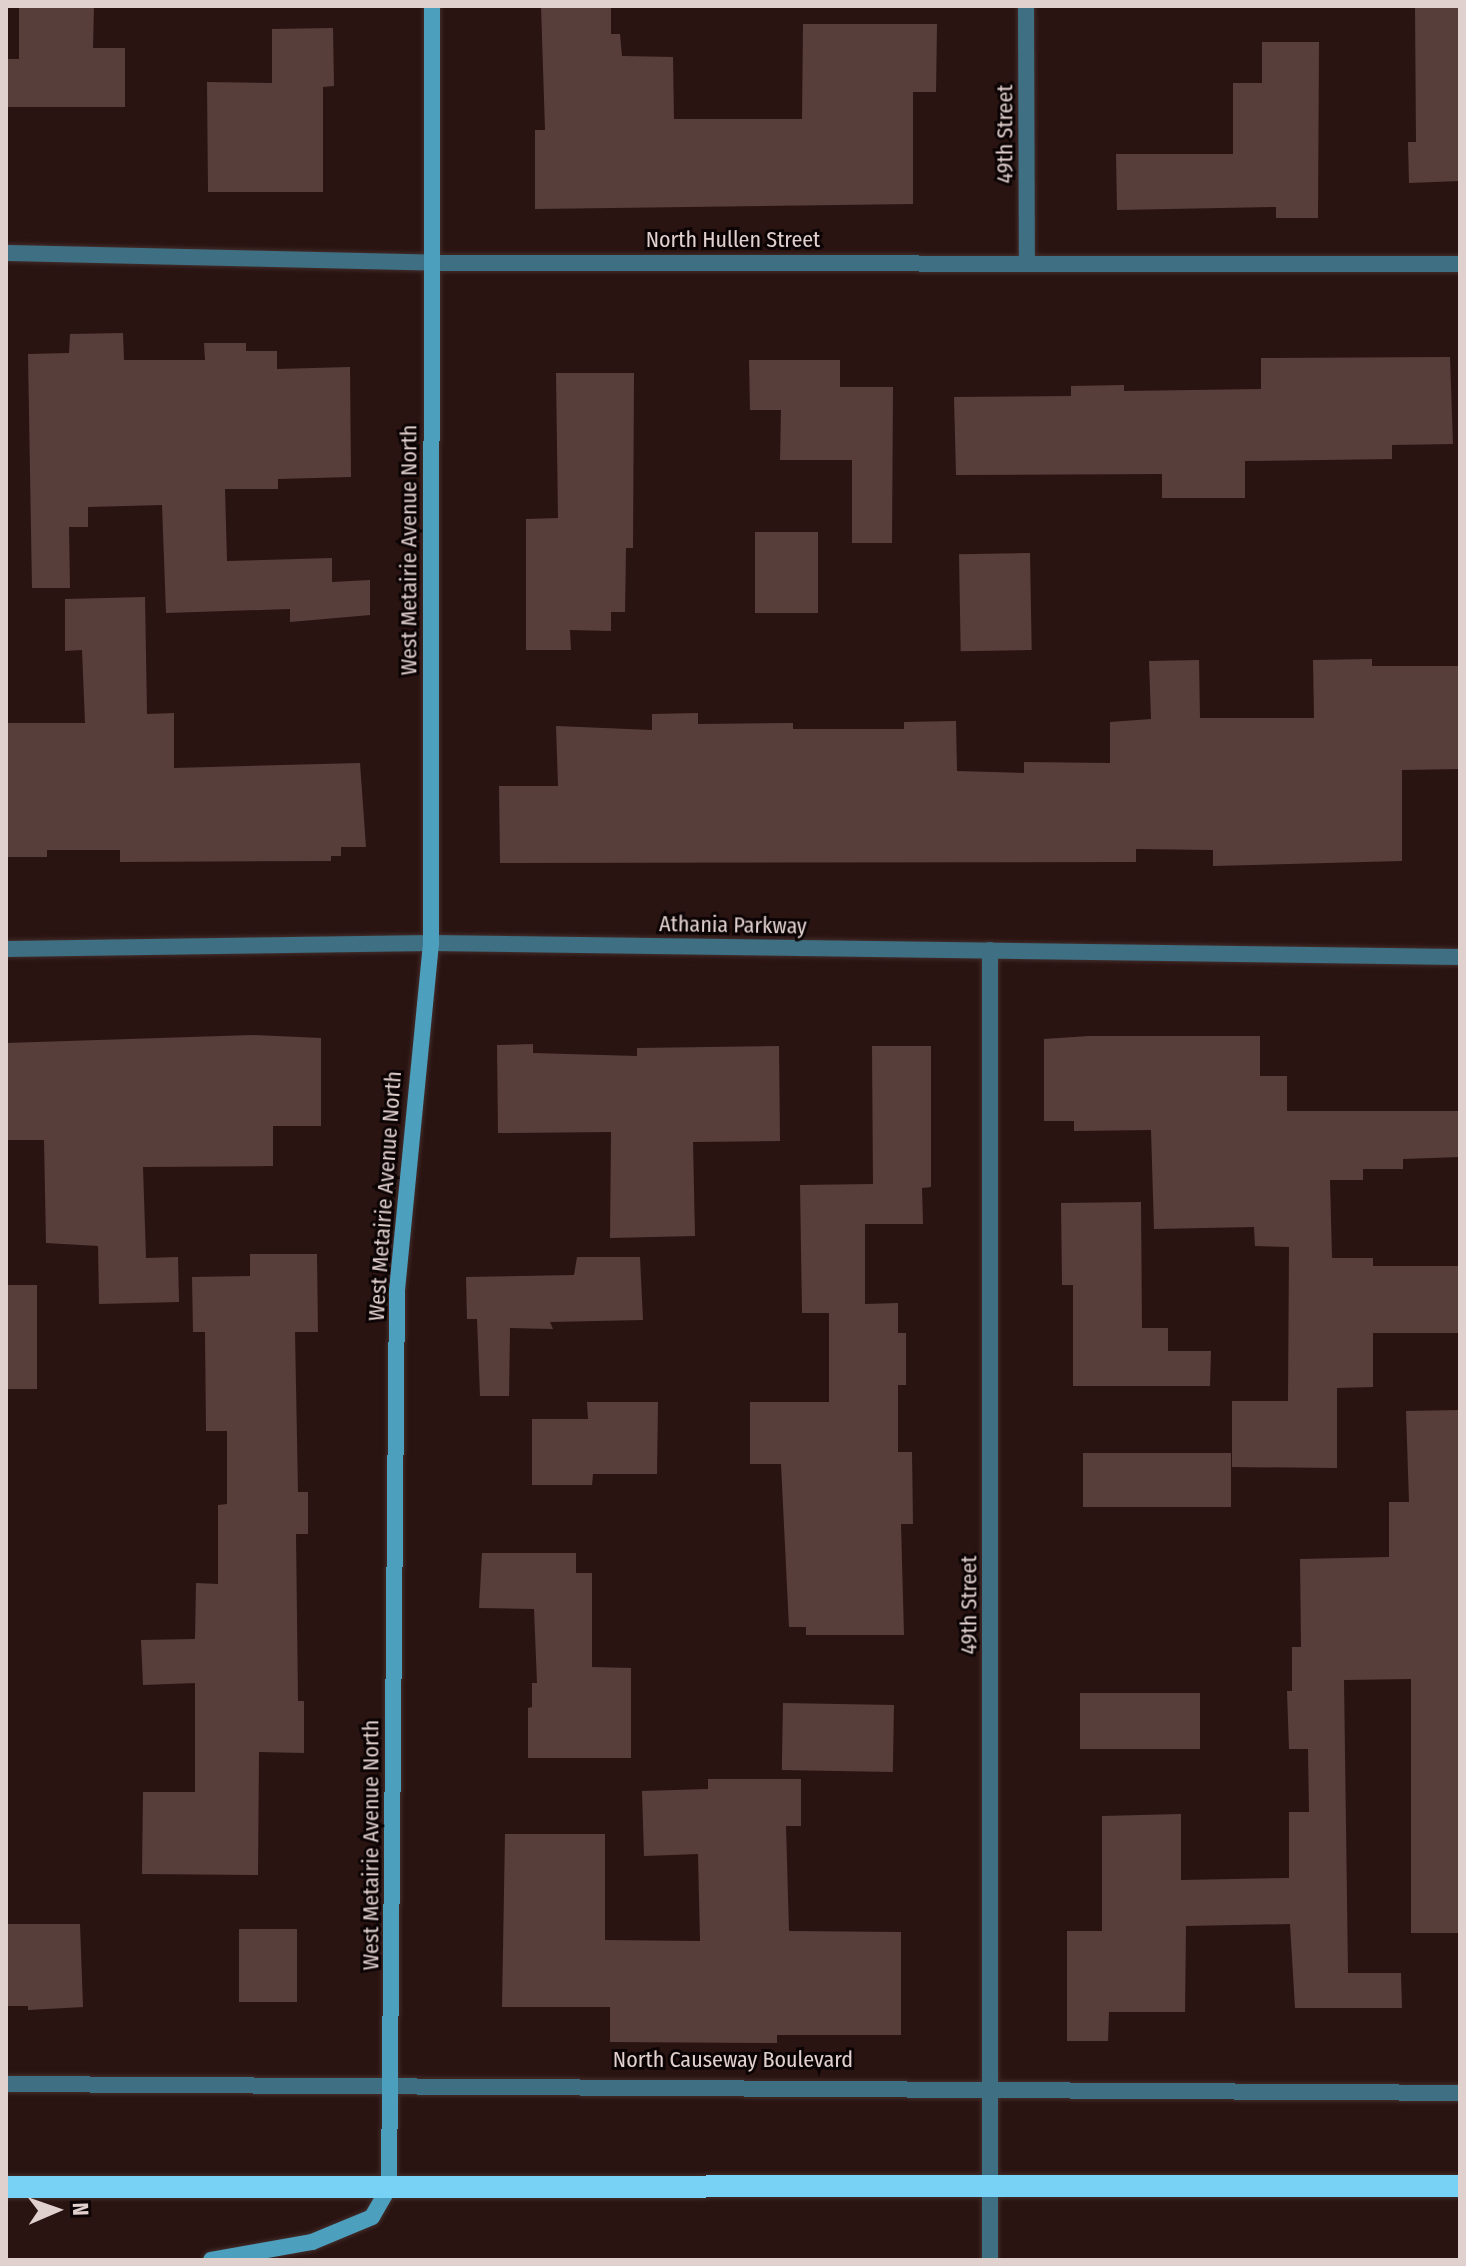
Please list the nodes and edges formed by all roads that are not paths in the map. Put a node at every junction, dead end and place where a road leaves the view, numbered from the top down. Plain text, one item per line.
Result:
1 (432, 6) edge
2 (1026, 6) edge
3 (6, 253) edge
4 (1027, 262) junction
5 (431, 263) junction
6 (1460, 264) edge
7 (431, 943) junction
8 (6, 949) edge
9 (990, 950) junction
10 (1460, 957) edge
11 (6, 2084) edge
12 (392, 2086) junction
13 (991, 2086) junction
14 (1460, 2093) edge
15 (989, 2186) junction
16 (1460, 2186) edge
17 (6, 2187) edge
18 (389, 2187) junction
19 (211, 2260) edge
20 (990, 2260) edge

1 - 5 main road, West Metairie Avenue North
2 - 4 street, 49th Street
3 - 5 street, North Hullen Street
4 - 5 street, North Hullen Street
4 - 6 street, North Hullen Street
5 - 7 main road, West Metairie Avenue North
7 - 8 street, Athania Parkway
7 - 9 street, Athania Parkway
7 - 12 main road, West Metairie Avenue North
9 - 10 street, Athania Parkway
9 - 13 street, 49th Street
11 - 12 street, North Causeway Boulevard
12 - 13 street, North Causeway Boulevard
12 - 18 main road, West Metairie Avenue North
13 - 14 street, North Causeway Boulevard
13 - 15 street, 49th Street
15 - 16 highway
15 - 18 highway
15 - 20 street, 49th Street
17 - 18 highway
18 - 19 main road

